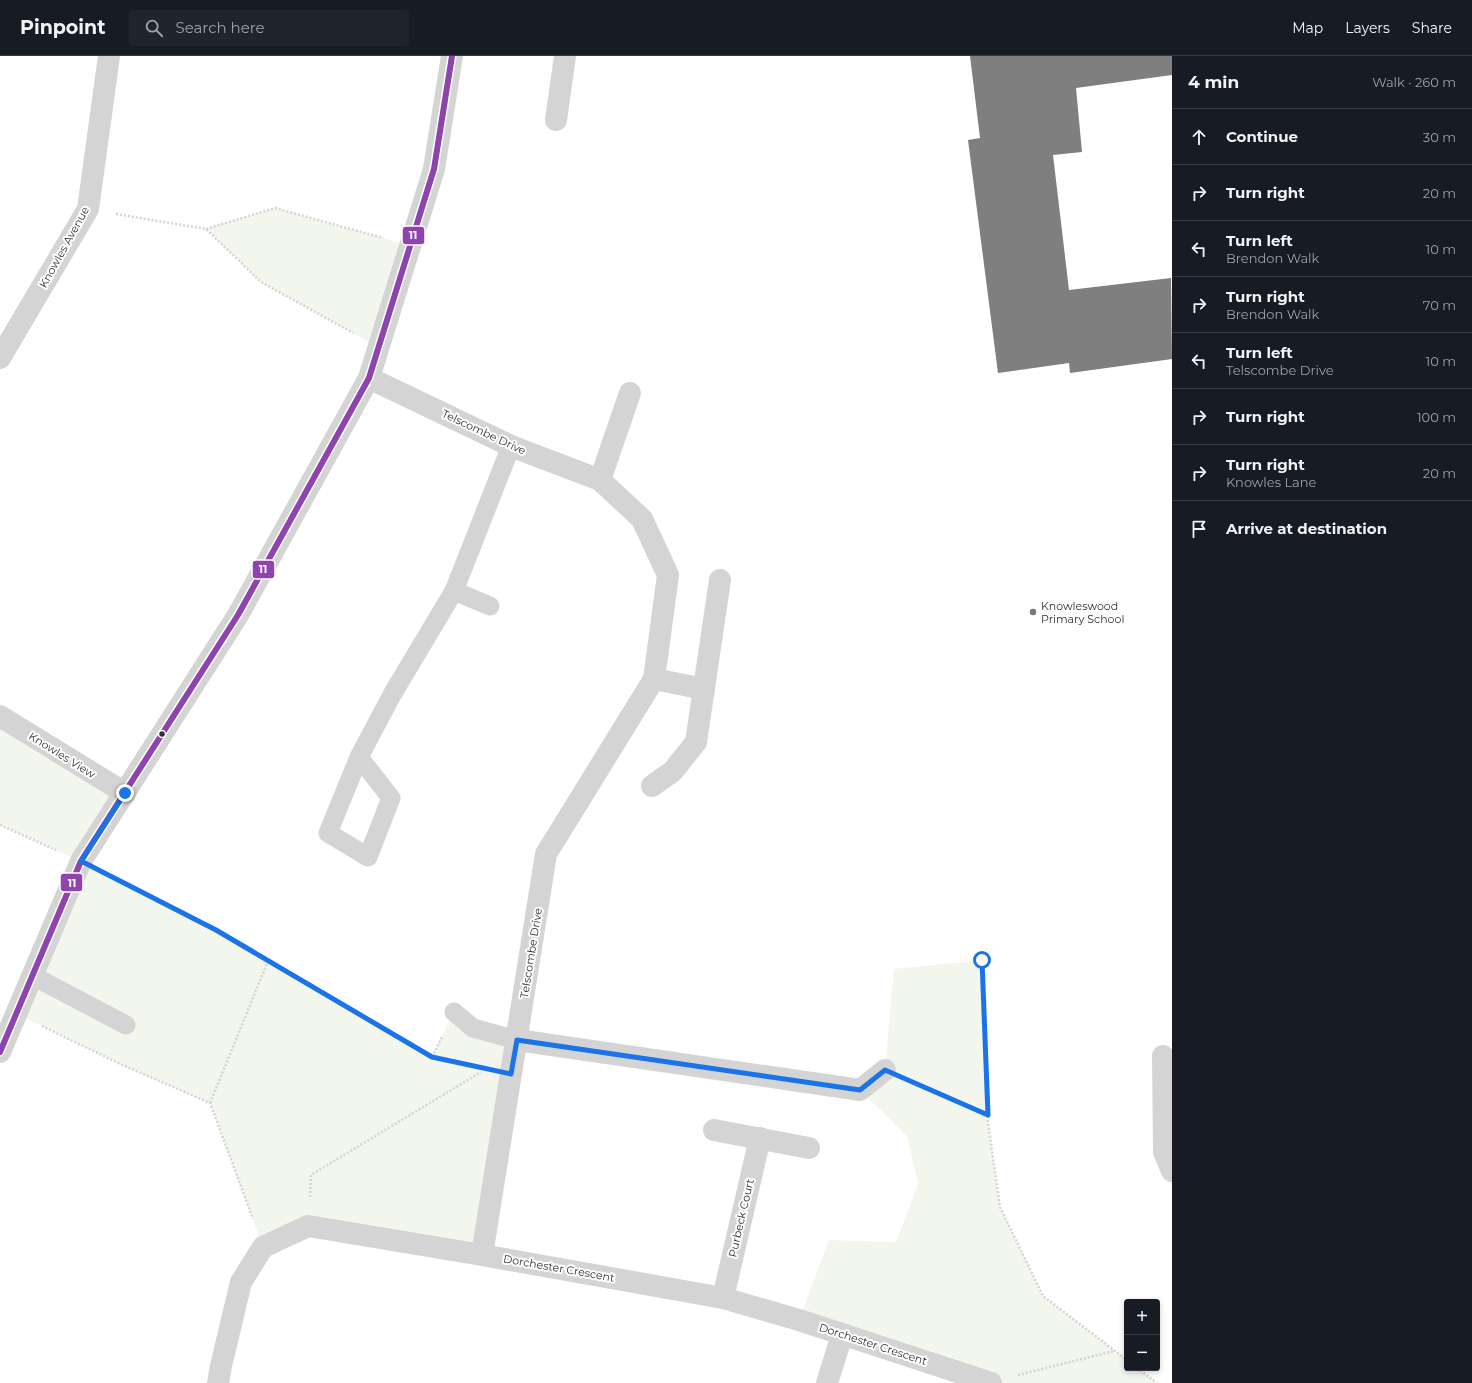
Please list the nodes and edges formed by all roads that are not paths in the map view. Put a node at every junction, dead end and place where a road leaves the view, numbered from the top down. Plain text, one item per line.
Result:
1 (109, 56) edge
2 (452, 56) edge
3 (565, 56) edge
4 (556, 120) dead end
5 (0, 358) edge
6 (369, 378) junction
7 (630, 393) dead end
8 (511, 446) junction
9 (600, 480) junction
10 (720, 580) dead end
11 (454, 592) junction
12 (490, 606) dead end
13 (654, 679) junction
14 (704, 689) junction
15 (0, 716) edge
16 (359, 757) junction
17 (652, 786) dead end
18 (125, 793) junction
19 (33, 976) junction
20 (454, 1012) dead end
21 (126, 1025) dead end
22 (517, 1040) junction
23 (0, 1052) edge
24 (1163, 1056) dead end
25 (885, 1070) road end
26 (714, 1130) dead end
27 (760, 1138) junction
28 (809, 1148) dead end
29 (1172, 1171) edge
30 (482, 1255) junction
31 (723, 1298) junction
32 (842, 1335) junction
33 (990, 1382) edge
34 (218, 1383) edge
35 (827, 1383) edge

1 - 5 street, Knowles Avenue
2 - 6 street
3 - 4 street
6 - 8 street, Telscombe Drive
6 - 18 street
7 - 9 street
8 - 9 street, Telscombe Drive
8 - 11 lane
9 - 13 street, Telscombe Drive
10 - 14 street
11 - 12 lane
11 - 16 lane
13 - 14 street
13 - 22 street, Telscombe Drive
14 - 17 street
15 - 18 street, Knowles View
16 - 16 lane
18 - 19 street
19 - 21 lane
19 - 23 street
20 - 22 lane
22 - 25 street
22 - 30 street, Telscombe Drive
24 - 29 street
26 - 27 street
27 - 28 street
27 - 31 street, Purbeck Court
30 - 31 street, Dorchester Crescent
30 - 34 street, Dorchester Crescent
31 - 32 street, Dorchester Crescent
32 - 33 street, Dorchester Crescent
32 - 35 street

